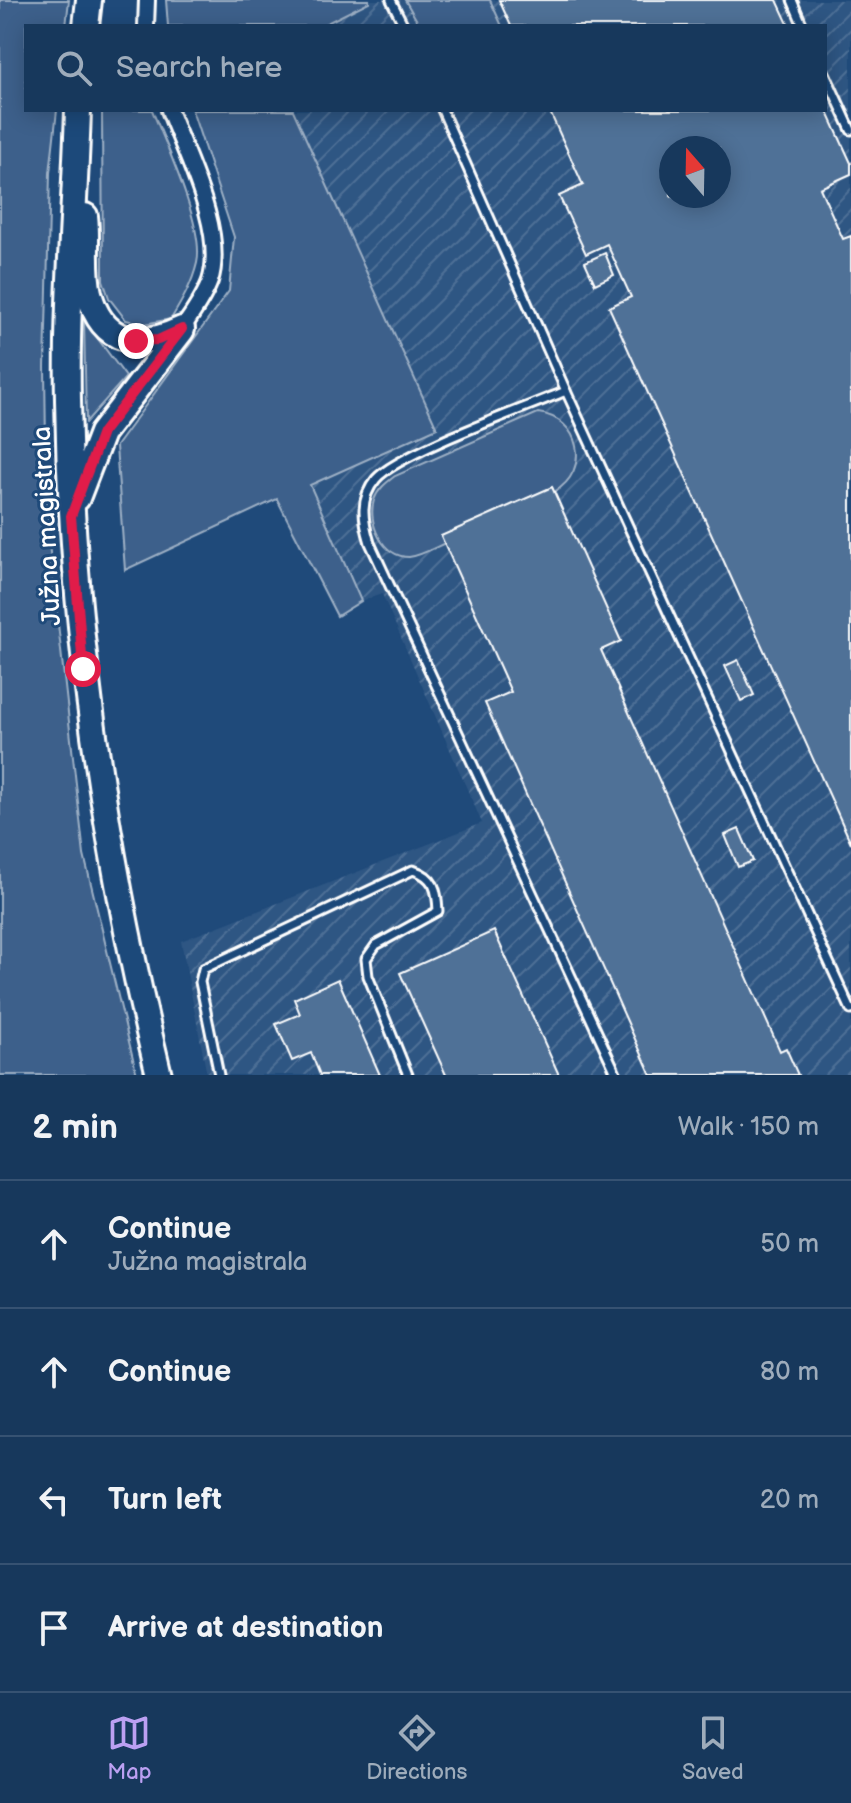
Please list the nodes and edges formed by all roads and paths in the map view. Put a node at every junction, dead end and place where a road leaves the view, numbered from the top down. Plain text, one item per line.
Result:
1 (89, 0) edge
2 (147, 0) edge
3 (391, 0) edge
4 (792, 0) edge
5 (86, 24) edge
6 (146, 24) edge
7 (403, 24) edge
8 (802, 24) edge
9 (827, 77) edge
10 (78, 112) edge
11 (170, 112) edge
12 (443, 112) edge
13 (851, 130) edge
14 (76, 177) junction
15 (182, 329) junction
16 (566, 391) junction
17 (71, 516) junction
18 (851, 1010) edge
19 (159, 1075) edge
20 (219, 1075) edge
21 (408, 1075) edge
22 (617, 1075) edge

1 - 5 main road
2 - 6 street
3 - 7 lane
4 - 8 lane
9 - 13 lane
10 - 14 main road, Južna magistrala
11 - 15 street
12 - 16 lane
14 - 15 main road
14 - 17 main road, Južna magistrala
15 - 17 main road
16 - 18 lane
16 - 22 lane
17 - 19 main road, Južna magistrala
20 - 21 lane

